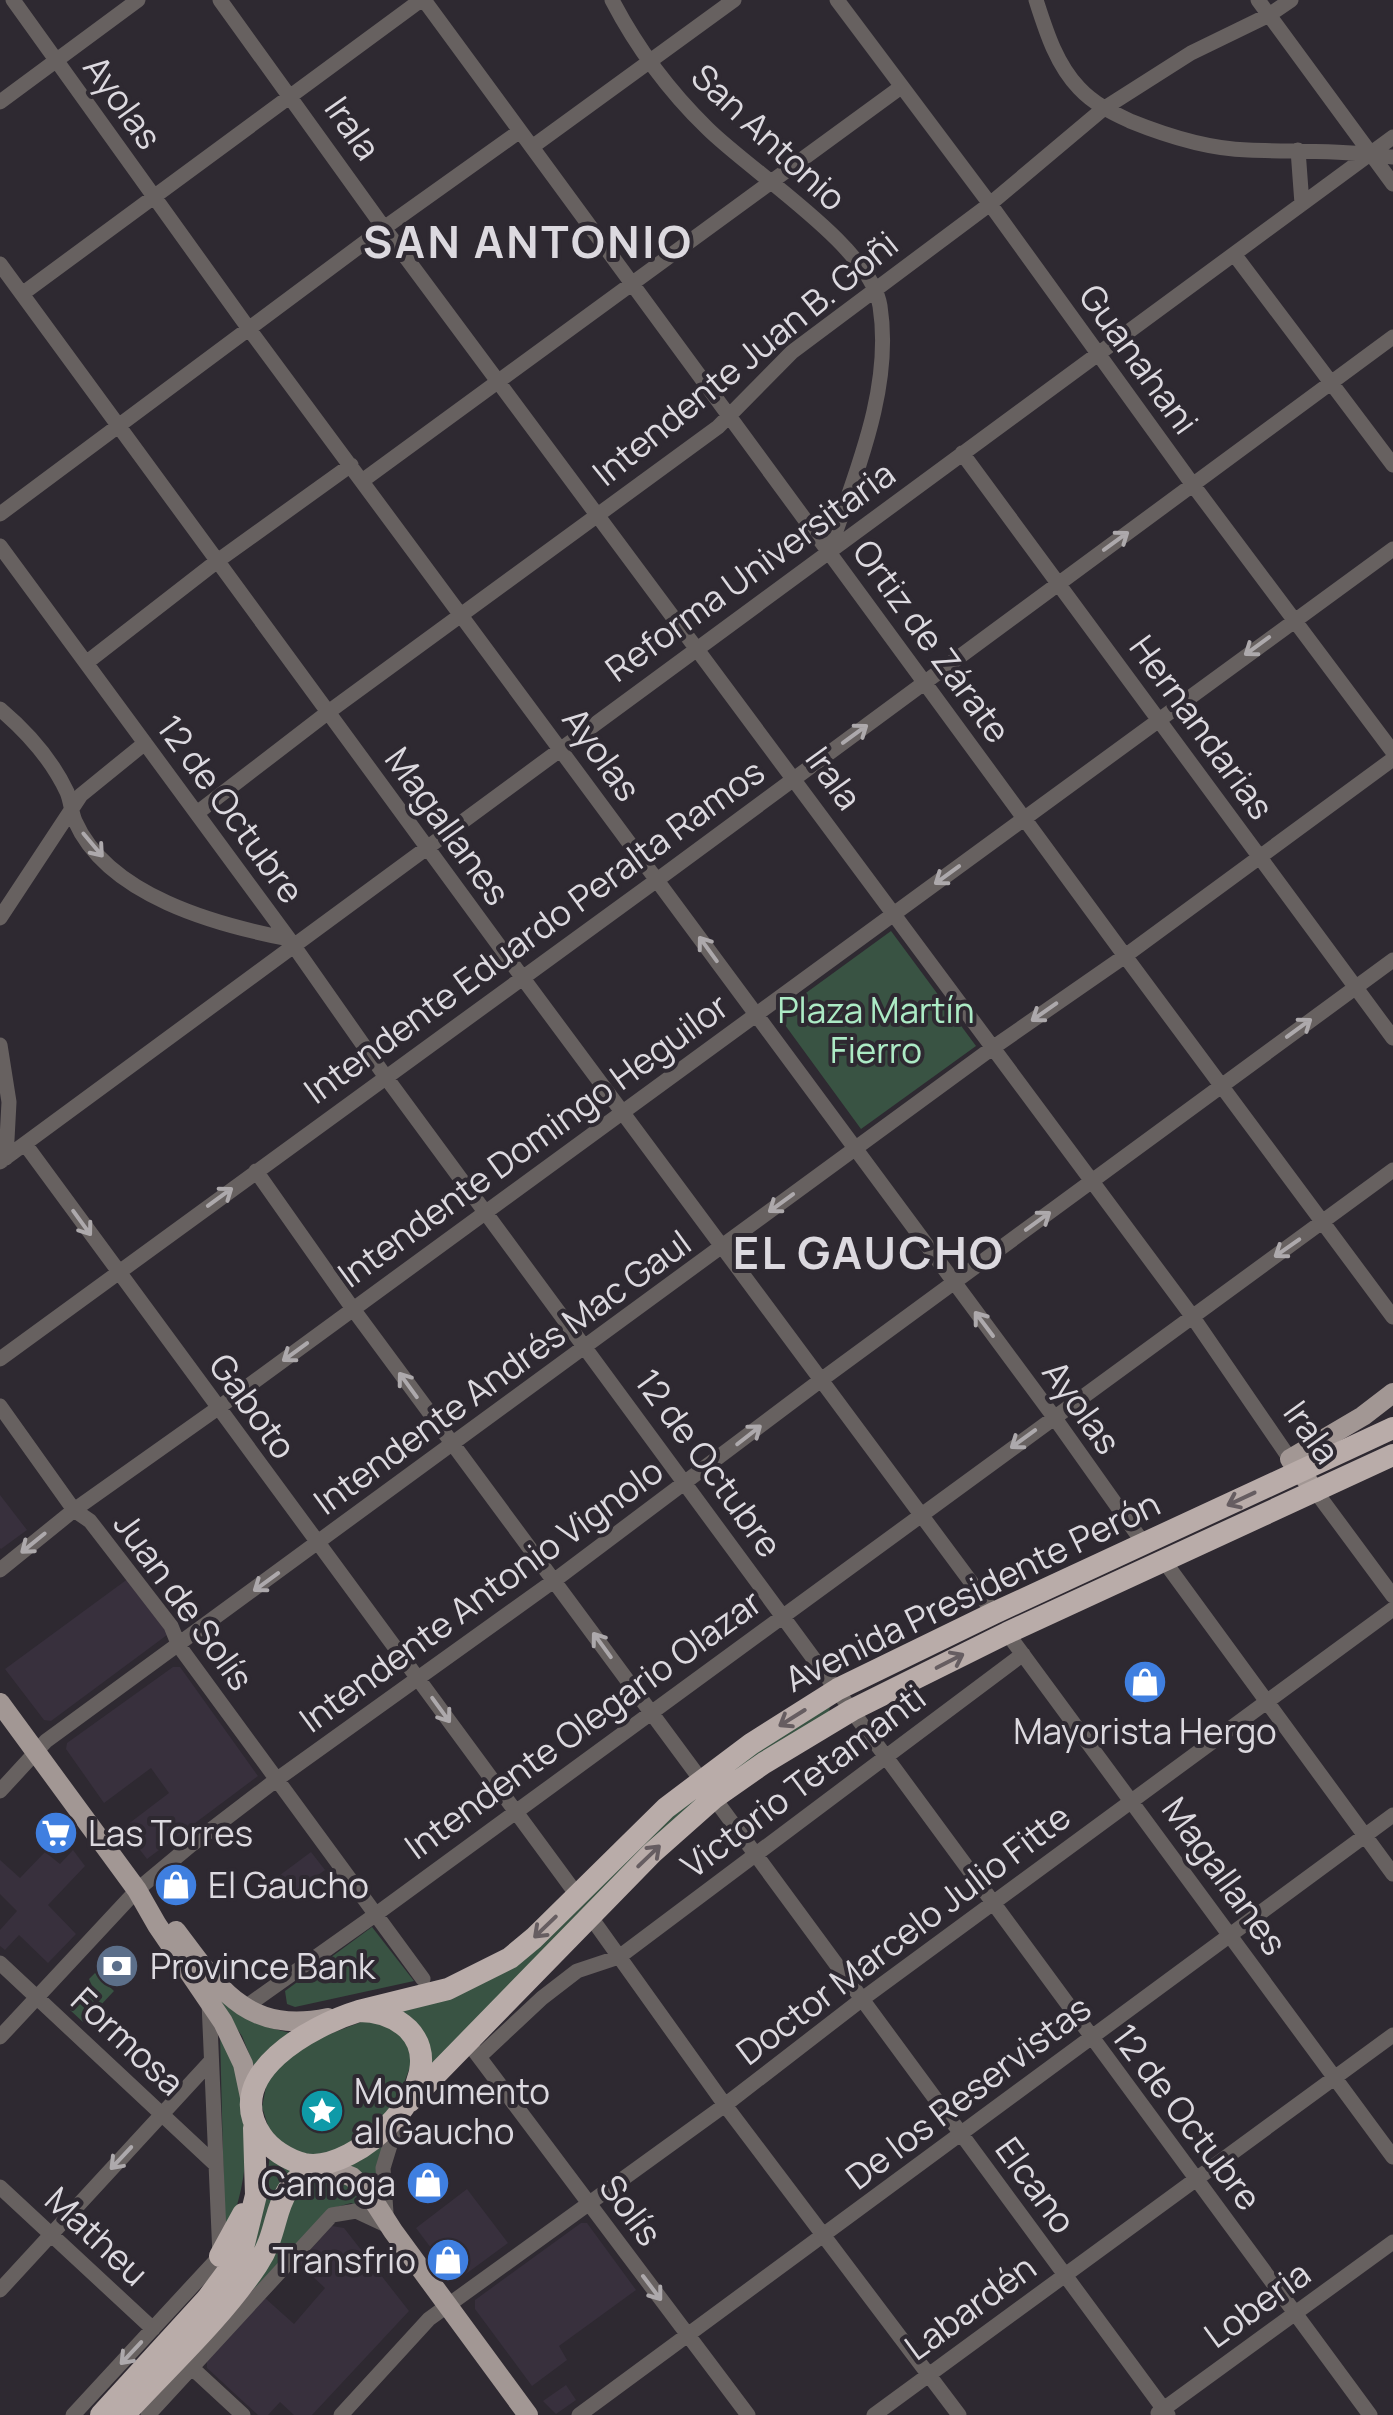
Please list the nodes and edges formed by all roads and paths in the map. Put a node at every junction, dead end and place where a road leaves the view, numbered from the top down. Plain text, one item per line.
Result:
1 (13, 0) edge
2 (138, 0) edge
3 (220, 0) edge
4 (612, 0) edge
5 (734, 0) edge
6 (838, 0) edge
7 (1036, 0) edge
8 (1258, 0) edge
9 (1291, 0) edge
10 (429, 2) edge
11 (1269, 15) junction
12 (56, 61) junction
13 (648, 62) junction
14 (901, 88) junction
15 (292, 96) junction
16 (0, 102) edge
17 (1103, 109) junction
18 (520, 131) junction
19 (1393, 137) edge
20 (532, 147) junction
21 (1298, 150) junction
22 (1370, 154) junction
23 (1393, 157) edge
24 (770, 184) junction
25 (1393, 184) edge
26 (154, 196) junction
27 (990, 204) junction
28 (1302, 204) junction
29 (384, 228) junction
30 (1234, 254) junction
31 (0, 264) edge
32 (632, 284) junction
33 (876, 288) junction
34 (22, 294) junction
35 (249, 329) junction
36 (1393, 337) edge
37 (1099, 353) junction
38 (498, 382) junction
39 (1332, 384) junction
40 (730, 416) junction
41 (118, 428) junction
42 (962, 453) junction
43 (351, 465) junction
44 (1393, 465) edge
45 (362, 480) junction
46 (1192, 485) junction
47 (0, 514) edge
48 (596, 516) junction
49 (0, 546) edge
50 (1393, 549) edge
51 (829, 551) junction
52 (216, 562) junction
53 (1059, 584) junction
54 (462, 612) junction
55 (1293, 620) junction
56 (696, 648) junction
57 (86, 663) junction
58 (926, 682) junction
59 (0, 709) edge
60 (327, 713) junction
61 (1158, 718) junction
62 (145, 743) junction
63 (560, 748) junction
64 (1393, 756) edge
65 (794, 778) junction
66 (72, 808) junction
67 (197, 813) junction
68 (1026, 818) junction
69 (426, 846) junction
70 (1260, 857) junction
71 (657, 880) junction
72 (893, 914) junction
73 (0, 918) edge
74 (291, 941) junction
75 (1125, 956) junction
76 (1393, 960) edge
77 (522, 977) junction
78 (1356, 986) junction
79 (756, 1014) junction
80 (1393, 1038) edge
81 (0, 1045) edge
82 (990, 1049) junction
83 (385, 1076) junction
84 (1221, 1085) junction
85 (623, 1112) junction
86 (24, 1144) junction
87 (854, 1149) junction
88 (3, 1160) edge
89 (1393, 1170) edge
90 (256, 1171) junction
91 (1092, 1183) junction
92 (486, 1211) junction
93 (1322, 1223) junction
94 (722, 1246) junction
95 (118, 1272) junction
96 (953, 1283) junction
97 (352, 1309) junction
98 (1192, 1316) junction
99 (1393, 1316) edge
100 (586, 1346) junction
101 (0, 1359) edge
102 (821, 1380) junction
103 (1393, 1393) edge
104 (0, 1406) edge
105 (218, 1408) junction
106 (1054, 1417) junction
107 (1393, 1428) edge
108 (452, 1445) junction
109 (1393, 1455) edge
110 (1294, 1466) junction
111 (687, 1483) junction
112 (1316, 1492) junction
113 (74, 1510) junction
114 (921, 1514) junction
115 (1144, 1544) junction
116 (317, 1545) junction
117 (1164, 1561) junction
118 (0, 1570) edge
119 (555, 1580) junction
120 (1393, 1596) edge
121 (1393, 1609) edge
122 (783, 1614) junction
123 (1000, 1623) junction
124 (178, 1646) junction
125 (1023, 1654) junction
126 (418, 1679) junction
127 (838, 1689) junction
128 (1267, 1702) junction
129 (0, 1704) edge
130 (852, 1710) junction
131 (650, 1712) junction
132 (36, 1752) junction
133 (885, 1757) junction
134 (276, 1780) junction
135 (707, 1789) junction
136 (0, 1791) edge
137 (1133, 1800) junction
138 (514, 1811) junction
139 (1393, 1816) edge
140 (1365, 1836) junction
141 (755, 1854) junction
142 (1393, 1874) edge
143 (137, 1890) junction
144 (577, 1895) junction
145 (993, 1904) junction
146 (375, 1915) junction
147 (590, 1916) junction
148 (1231, 1934) junction
149 (619, 1957) junction
150 (0, 1963) edge
151 (423, 1979) dead end
152 (37, 1997) junction
153 (862, 2000) junction
154 (209, 2002) junction
155 (244, 2008) junction
156 (353, 2013) junction
157 (1393, 2035) edge
158 (0, 2038) edge
159 (1091, 2038) junction
160 (474, 2049) junction
161 (211, 2061) junction
162 (1335, 2078) junction
163 (406, 2105) junction
164 (724, 2105) junction
165 (252, 2112) junction
166 (162, 2114) junction
167 (960, 2134) junction
168 (1393, 2157) edge
169 (215, 2164) junction
170 (321, 2165) junction
171 (258, 2178) junction
172 (1195, 2180) junction
173 (0, 2187) edge
174 (587, 2202) junction
175 (393, 2231) junction
176 (51, 2234) junction
177 (825, 2236) junction
178 (1393, 2242) edge
179 (220, 2256) junction
180 (258, 2264) junction
181 (1065, 2275) junction
182 (0, 2290) edge
183 (448, 2306) junction
184 (1297, 2312) junction
185 (153, 2330) junction
186 (221, 2335) junction
187 (689, 2336) junction
188 (192, 2367) junction
189 (930, 2374) junction
190 (1162, 2413) edge
191 (73, 2415) edge
192 (101, 2415) edge
193 (124, 2415) edge
194 (148, 2415) edge
195 (244, 2415) edge
196 (341, 2415) edge
197 (528, 2415) edge
198 (579, 2415) edge
199 (748, 2415) edge
200 (874, 2415) edge
201 (959, 2415) edge
202 (1370, 2415) edge

1 - 12 street, Ayolas
2 - 12 street
3 - 15 street, Irala
4 - 13 street, San Antonio
5 - 13 street
6 - 14 street, Guanahani
7 - 17 street
8 - 11 street
9 - 11 street, Intendente Juan B. Goñi
10 - 15 street
10 - 18 street, Ortiz de Zárate
11 - 17 street, Intendente Juan B. Goñi
11 - 22 street
12 - 16 street
12 - 26 street, Ayolas
13 - 20 street
13 - 24 street, San Antonio
14 - 24 street
14 - 27 street, Guanahani
15 - 26 street
15 - 29 street, Irala
17 - 21 street
17 - 27 street, Intendente Juan B. Goñi
18 - 20 street, Ortiz de Zárate
18 - 29 street
19 - 22 street, Reforma Universitaria
20 - 32 street, Ortiz de Zárate
21 - 22 street
21 - 28 street
22 - 23 street
22 - 25 street
22 - 28 street, Reforma Universitaria
24 - 32 street
24 - 33 street, San Antonio
26 - 34 street
26 - 35 street, Ayolas
27 - 33 street, Intendente Juan B. Goñi
27 - 37 street, Guanahani
28 - 30 street, Reforma Universitaria
29 - 35 street
29 - 38 street, Irala
30 - 37 street, Reforma Universitaria
30 - 39 street
31 - 34 street, Magallanes
32 - 38 street
32 - 40 street, Ortiz de Zárate
33 - 40 street, Intendente Juan B. Goñi
33 - 51 street
34 - 41 street, Magallanes
35 - 41 street
35 - 43 street, Ayolas
36 - 39 street, Intendente Eduardo Peralta Ramos
37 - 42 street, Reforma Universitaria
37 - 46 street, Guanahani
38 - 45 street
38 - 48 street, Irala
39 - 44 street
39 - 46 street, Intendente Eduardo Peralta Ramos
40 - 48 street, Intendente Juan B. Goñi
40 - 51 street, Ortiz de Zárate
41 - 47 street
41 - 52 street, Magallanes
42 - 51 street, Reforma Universitaria
42 - 53 street, Hernandarias
43 - 45 street, Ayolas
43 - 52 street
45 - 54 street, Ayolas
53 -> 46 street, Intendente Eduardo Peralta Ramos
46 - 55 street, Guanahani
48 - 54 street, Intendente Juan B. Goñi
48 - 56 street, Irala
49 - 57 street, 12 de Octubre
50 - 55 street, Intendente Domingo Heguilor
51 - 56 street, Reforma Universitaria
51 - 58 street, Ortiz de Zárate
52 - 57 street
52 - 60 street, Magallanes
53 - 58 street, Intendente Eduardo Peralta Ramos
53 - 61 street, Hernandarias
54 - 60 street, Intendente Juan B. Goñi
54 - 63 street, Ayolas
55 -> 61 street, Intendente Domingo Heguilor
55 - 64 street, Guanahani
56 - 63 street, Reforma Universitaria
56 - 65 street, Irala
57 - 62 street, 12 de Octubre
65 -> 58 street, Intendente Eduardo Peralta Ramos
58 - 68 street, Ortiz de Zárate
59 - 66 street
60 - 67 street, Intendente Juan B. Goñi
60 - 69 street, Magallanes
61 - 68 street, Intendente Domingo Heguilor
61 - 70 street, Hernandarias
62 - 66 street
62 - 67 street, 12 de Octubre
63 - 69 street, Reforma Universitaria
63 - 71 street, Ayolas
64 - 70 street, Intendente Andrés Mac Gaul
65 - 71 street, Intendente Eduardo Peralta Ramos
65 - 72 street, Irala
66 - 73 street
66 -> 74 street
67 - 74 street, 12 de Octubre
68 -> 72 street, Intendente Domingo Heguilor
68 - 75 street, Ortiz de Zárate
69 - 74 street, Reforma Universitaria
69 - 77 street, Magallanes
70 - 75 street, Intendente Andrés Mac Gaul
70 - 78 street, Hernandarias
71 - 77 street, Intendente Eduardo Peralta Ramos
79 -> 71 street, Ayolas
72 - 79 street, Intendente Domingo Heguilor
72 - 82 street, Irala
74 - 83 street, 12 de Octubre
74 - 86 street, Reforma Universitaria
75 -> 82 street, Intendente Andrés Mac Gaul
75 - 84 street, Ortiz de Zárate
76 - 78 street, Intendente Antonio Vignolo
77 - 83 street, Intendente Eduardo Peralta Ramos
77 - 85 street, Magallanes
78 - 80 street, Hernandarias
84 -> 78 street, Intendente Antonio Vignolo
79 - 85 street, Intendente Domingo Heguilor
79 - 87 street, Ayolas
81 - 88 street
82 - 87 street, Intendente Andrés Mac Gaul
82 - 91 street, Irala
83 - 90 street, Intendente Eduardo Peralta Ramos
83 - 92 street, 12 de Octubre
84 - 91 street, Intendente Antonio Vignolo
84 - 93 street, Ortiz de Zárate
85 - 92 street, Intendente Domingo Heguilor
85 - 94 street, Magallanes
86 - 88 street, Reforma Universitaria
86 -> 95 street, Gaboto
87 -> 94 street, Intendente Andrés Mac Gaul
87 - 96 street, Ayolas
89 - 93 street, Intendente Olegario Olazar
95 -> 90 street, Intendente Eduardo Peralta Ramos
90 - 97 street, Elcano
96 -> 91 street, Intendente Antonio Vignolo
91 - 98 street, Irala
92 - 97 street, Intendente Domingo Heguilor
92 - 100 street, 12 de Octubre
93 -> 98 street, Intendente Olegario Olazar
93 - 99 street, Ortiz de Zárate
94 - 100 street, Intendente Andrés Mac Gaul
94 - 102 street, Magallanes
95 - 101 street, Intendente Eduardo Peralta Ramos
95 - 105 street, Gaboto
96 - 102 street, Intendente Antonio Vignolo
106 -> 96 street, Ayolas
97 -> 105 street, Intendente Domingo Heguilor
108 -> 97 street, Elcano
98 - 106 street, Intendente Olegario Olazar
98 - 110 street, Irala
100 - 108 street, Intendente Andrés Mac Gaul
100 - 111 street, 12 de Octubre
111 -> 102 street, Intendente Antonio Vignolo
102 - 114 street, Magallanes
103 - 110 main road
104 - 113 street, Juan de Solís
105 - 113 street, Intendente Domingo Heguilor
105 - 116 street, Gaboto
106 -> 114 street, Intendente Olegario Olazar
106 - 115 street, Ayolas
107 - 110 highway, Avenida Presidente Perón
108 - 116 street, Intendente Andrés Mac Gaul
108 - 119 street, Elcano
109 - 112 highway, Avenida Presidente Perón
110 - 112 main road, Irala
110 -> 115 highway, Avenida Presidente Perón
111 - 119 street, Intendente Antonio Vignolo
111 - 122 street, 12 de Octubre
112 - 117 highway, Avenida Presidente Perón
112 - 120 street, Irala
113 -> 118 street, Intendente Domingo Heguilor
113 - 124 street, Juan de Solís
114 - 122 street, Intendente Olegario Olazar
114 - 123 street, Magallanes
115 - 123 highway, Avenida Presidente Perón
116 -> 124 street, Intendente Andrés Mac Gaul
116 - 126 street, Gaboto
117 - 123 highway, Avenida Presidente Perón
117 - 128 street
119 - 126 street, Intendente Antonio Vignolo
131 -> 119 street, Elcano
121 - 128 street, Doctor Marcelo Julio Fitte
122 - 127 street, 12 de Octubre
122 - 131 street, Intendente Olegario Olazar
123 - 125 street, Magallanes
123 - 127 highway, Avenida Presidente Perón
130 -> 123 highway, Avenida Presidente Perón
124 - 132 street, Intendente Andrés Mac Gaul
124 - 134 street, Juan de Solís
125 - 133 street, Victorio Tetamanti
125 - 137 street, Magallanes
126 - 134 street, Intendente Antonio Vignolo
126 -> 138 street, Gaboto
127 - 130 street, 12 de Octubre
127 -> 135 highway, Avenida Presidente Perón
128 - 137 street, Doctor Marcelo Julio Fitte
128 - 140 street
129 - 132 main road
130 - 133 street, 12 de Octubre
130 - 135 highway, Avenida Presidente Perón
131 - 135 street, Elcano
131 - 138 street, Intendente Olegario Olazar
132 - 136 street, Intendente Andrés Mac Gaul
132 - 143 main road
133 - 141 street, Victorio Tetamanti
133 - 145 street, 12 de Octubre
134 - 143 street, Intendente Antonio Vignolo
134 - 146 street, Juan de Solís
135 - 141 street, Elcano
135 - 144 highway, Avenida Presidente Perón
147 -> 135 highway, Avenida Presidente Perón
137 - 145 street, Doctor Marcelo Julio Fitte
137 - 148 street, Magallanes
138 - 144 street, Gaboto
138 - 146 street, Intendente Olegario Olazar
139 - 140 street, De los Reservistas
140 - 142 street
140 - 148 street, De los Reservistas
141 - 149 street, Victorio Tetamanti
141 - 153 street, Elcano
143 - 152 street, Intendente Antonio Vignolo
143 - 154 main road
143 - 155 main road
144 -> 156 highway, Avenida Presidente Perón
145 - 153 street, Doctor Marcelo Julio Fitte
145 - 159 street, 12 de Octubre
146 - 151 street, Juan de Solís
146 - 155 street, Intendente Olegario Olazar
147 - 149 street
147 - 160 highway, Avenida Presidente Perón
148 - 159 street, De los Reservistas
148 - 162 street, Magallanes
149 - 160 street, Victorio Tetamanti
149 - 164 street
150 - 152 street, Formosa
152 - 158 street, Intendente Antonio Vignolo
152 - 166 street, Formosa
153 - 164 street, Doctor Marcelo Julio Fitte
153 - 167 street, Elcano
154 - 161 street
154 - 165 main road
155 - 156 main road
156 - 163 highway
156 - 165 highway
157 - 162 street, Labardén
159 - 167 street, De los Reservistas
159 - 172 street, 12 de Octubre
160 - 163 highway, Avenida Presidente Perón
160 - 174 street, Solís
161 - 166 street
161 - 169 street
162 - 168 street, Magallanes
162 - 172 street, Labardén
163 - 170 highway
163 - 175 street
164 - 174 street, Doctor Marcelo Julio Fitte
164 - 177 street
165 - 170 highway
165 - 171 highway
166 - 169 street, Formosa
166 -> 176 street
167 - 177 street, De los Reservistas
167 - 181 street, Elcano
169 - 179 street
170 - 175 main road
170 - 180 highway
171 - 179 highway
171 - 192 highway
172 - 181 street, Labardén
172 - 184 street, 12 de Octubre
173 - 176 street, Matheu
174 - 183 street, Doctor Marcelo Julio Fitte
174 -> 187 street, Solís
175 - 183 main road
175 - 186 street
176 - 182 street
176 - 185 street, Matheu
177 - 187 street, De los Reservistas
177 - 189 street
178 - 184 street, Loberia
179 - 185 street
180 - 186 highway
180 - 193 highway
181 - 189 street, Labardén
181 - 190 street, Elcano
183 - 196 street, Doctor Marcelo Julio Fitte
183 - 197 main road
184 - 190 street, Loberia
184 - 202 street, 12 de Octubre
185 -> 191 street
186 - 188 street
187 - 198 street, De los Reservistas
187 - 199 street, Solís
188 - 194 street
188 - 195 street
189 - 200 street, Labardén
189 - 201 street

